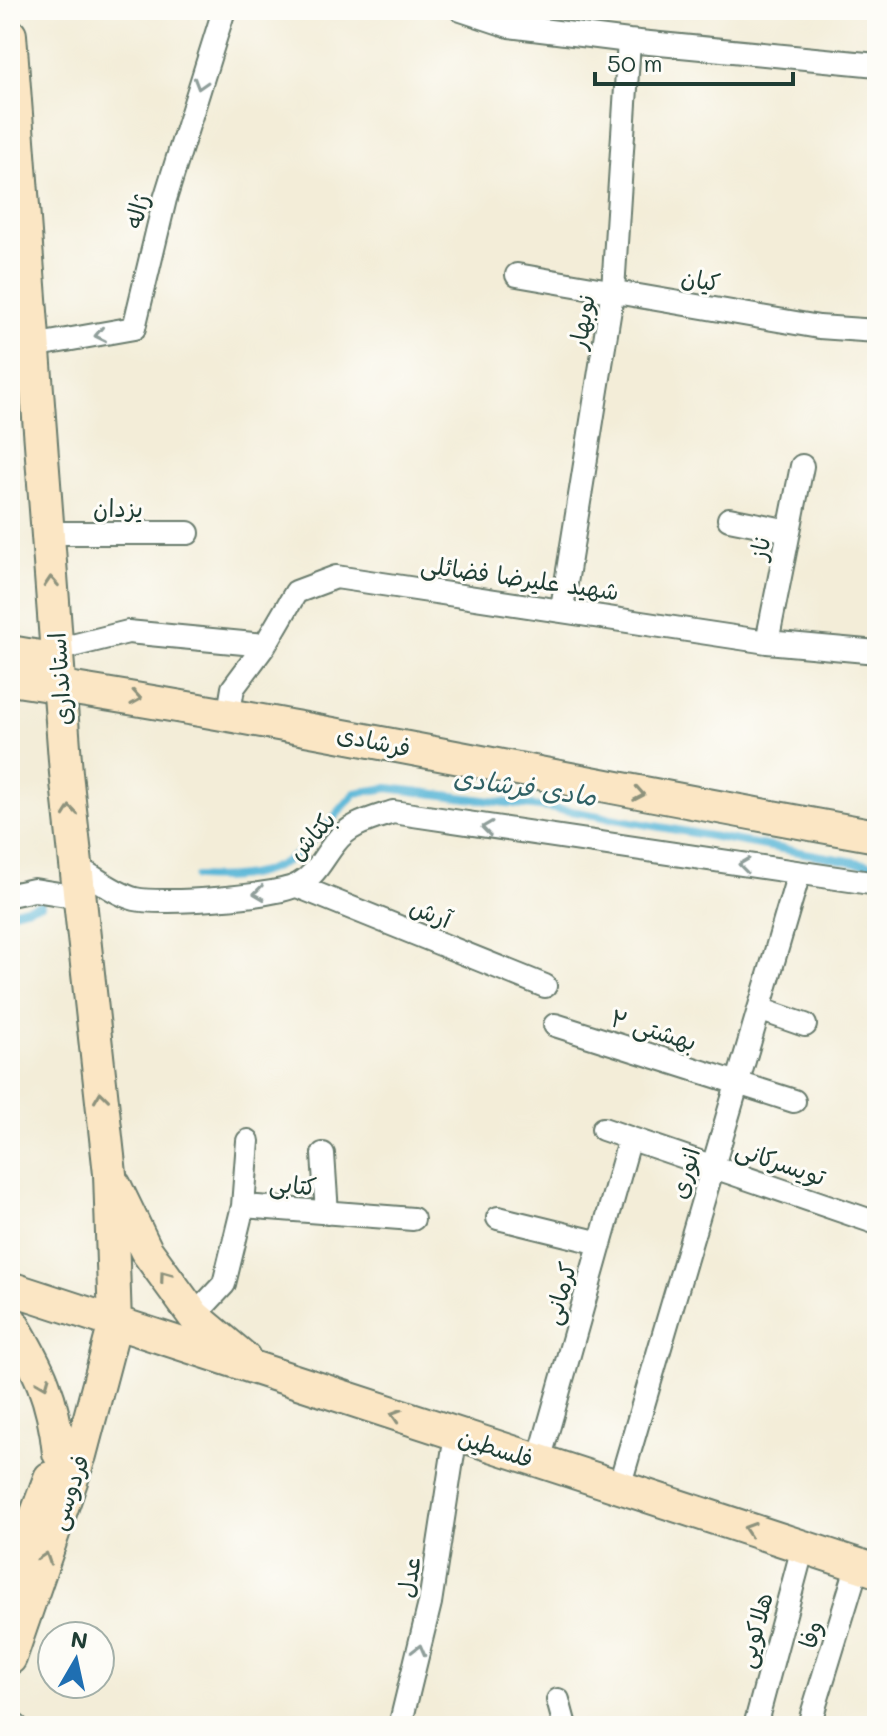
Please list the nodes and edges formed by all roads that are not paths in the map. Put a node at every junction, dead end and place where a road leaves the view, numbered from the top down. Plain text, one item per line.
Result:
1 (224, 10) edge
2 (461, 10) edge
3 (10, 35) edge
4 (629, 41) junction
5 (877, 65) edge
6 (517, 275) dead end
7 (613, 290) junction
8 (877, 331) edge
9 (22, 349) edge
10 (802, 466) dead end
11 (729, 519) dead end
12 (789, 531) junction
13 (47, 533) junction
14 (188, 533) dead end
15 (562, 608) junction
16 (767, 642) junction
17 (265, 645) junction
18 (10, 652) edge
19 (877, 652) edge
20 (57, 665) junction
21 (10, 679) edge
22 (229, 712) junction
23 (877, 836) edge
24 (799, 873) junction
25 (77, 882) junction
26 (877, 884) edge
27 (297, 886) junction
28 (10, 895) edge
29 (545, 986) dead end
30 (759, 1009) junction
31 (555, 1025) dead end
32 (805, 1025) dead end
33 (737, 1083) junction
34 (794, 1101) dead end
35 (603, 1129) dead end
36 (630, 1138) junction
37 (248, 1141) dead end
38 (323, 1154) dead end
39 (713, 1166) junction
40 (110, 1174) junction
41 (243, 1206) junction
42 (327, 1213) junction
43 (498, 1218) dead end
44 (413, 1219) dead end
45 (877, 1223) edge
46 (600, 1243) junction
47 (10, 1288) edge
48 (194, 1316) junction
49 (10, 1320) edge
50 (107, 1320) junction
51 (259, 1370) junction
52 (456, 1434) junction
53 (59, 1453) junction
54 (539, 1461) junction
55 (619, 1487) junction
56 (803, 1547) junction
57 (868, 1568) edge
58 (10, 1586) edge
59 (10, 1658) edge
60 (558, 1700) dead end
61 (811, 1718) dead end
62 (10, 1724) edge
63 (16, 1726) edge
64 (400, 1726) edge
65 (565, 1726) edge
66 (755, 1726) edge

1 -> 9 street, ژاله
2 - 4 street
3 - 9 main road, استانداری
4 - 5 street
4 - 7 street, نوبهار
6 - 7 street, کیان
7 - 8 street, کیان
7 - 15 street, نوبهار
9 - 13 main road, استانداری
10 - 12 street, ناز
11 - 12 street
12 - 16 street, ناز
13 - 14 street, یزدان
20 -> 13 main road, استانداری
15 - 16 street, شهید علیرضا فضائلی
15 - 17 street, شهید علیرضا فضائلی
16 - 19 street, شهید علیرضا فضائلی
17 - 20 street
17 - 22 street, شهید علیرضا فضائلی
18 - 20 main road
20 - 21 main road
20 -> 22 main road, فرشادی
25 -> 20 main road, استانداری
22 -> 23 main road, فرشادی
24 - 26 street, بکتاش
24 -> 27 street, بکتاش
24 - 30 street, انوری
27 -> 25 street, بکتاش
25 - 28 street, بکتاش
40 -> 25 main road, استانداری
27 - 29 street, آرش
30 - 32 street
30 - 33 street, انوری
31 - 33 street, بهشتی ۲
33 - 34 street, بهشتی ۲
33 - 39 street, انوری
35 - 36 street, تویسرکانی
36 - 39 street, تویسرکانی
36 - 46 street, کرمانی
37 - 41 street
38 - 42 street
39 - 45 street, تویسرکانی
39 - 55 street, انوری
48 -> 40 main road
40 - 50 main road, استانداری
41 - 42 street, کتابی
41 - 48 street, کتابی
42 - 44 street, کتابی
43 - 46 street
46 - 54 street, کرمانی
47 - 50 main road, فلسطین
48 - 51 main road
49 -> 53 main road
50 - 51 main road, فلسطین
50 - 53 main road, فردوسی
59 -> 50 main road, فردوسی
52 -> 51 main road, فلسطین
52 - 54 main road, فلسطین
64 -> 52 street, عدل
53 - 58 main road, فردوسی
54 - 55 main road, فلسطین
56 -> 55 main road, فلسطین
56 - 57 main road, فلسطین
56 - 66 street, هلاکویی
57 - 61 street, وفا
60 - 65 street
62 - 63 street

